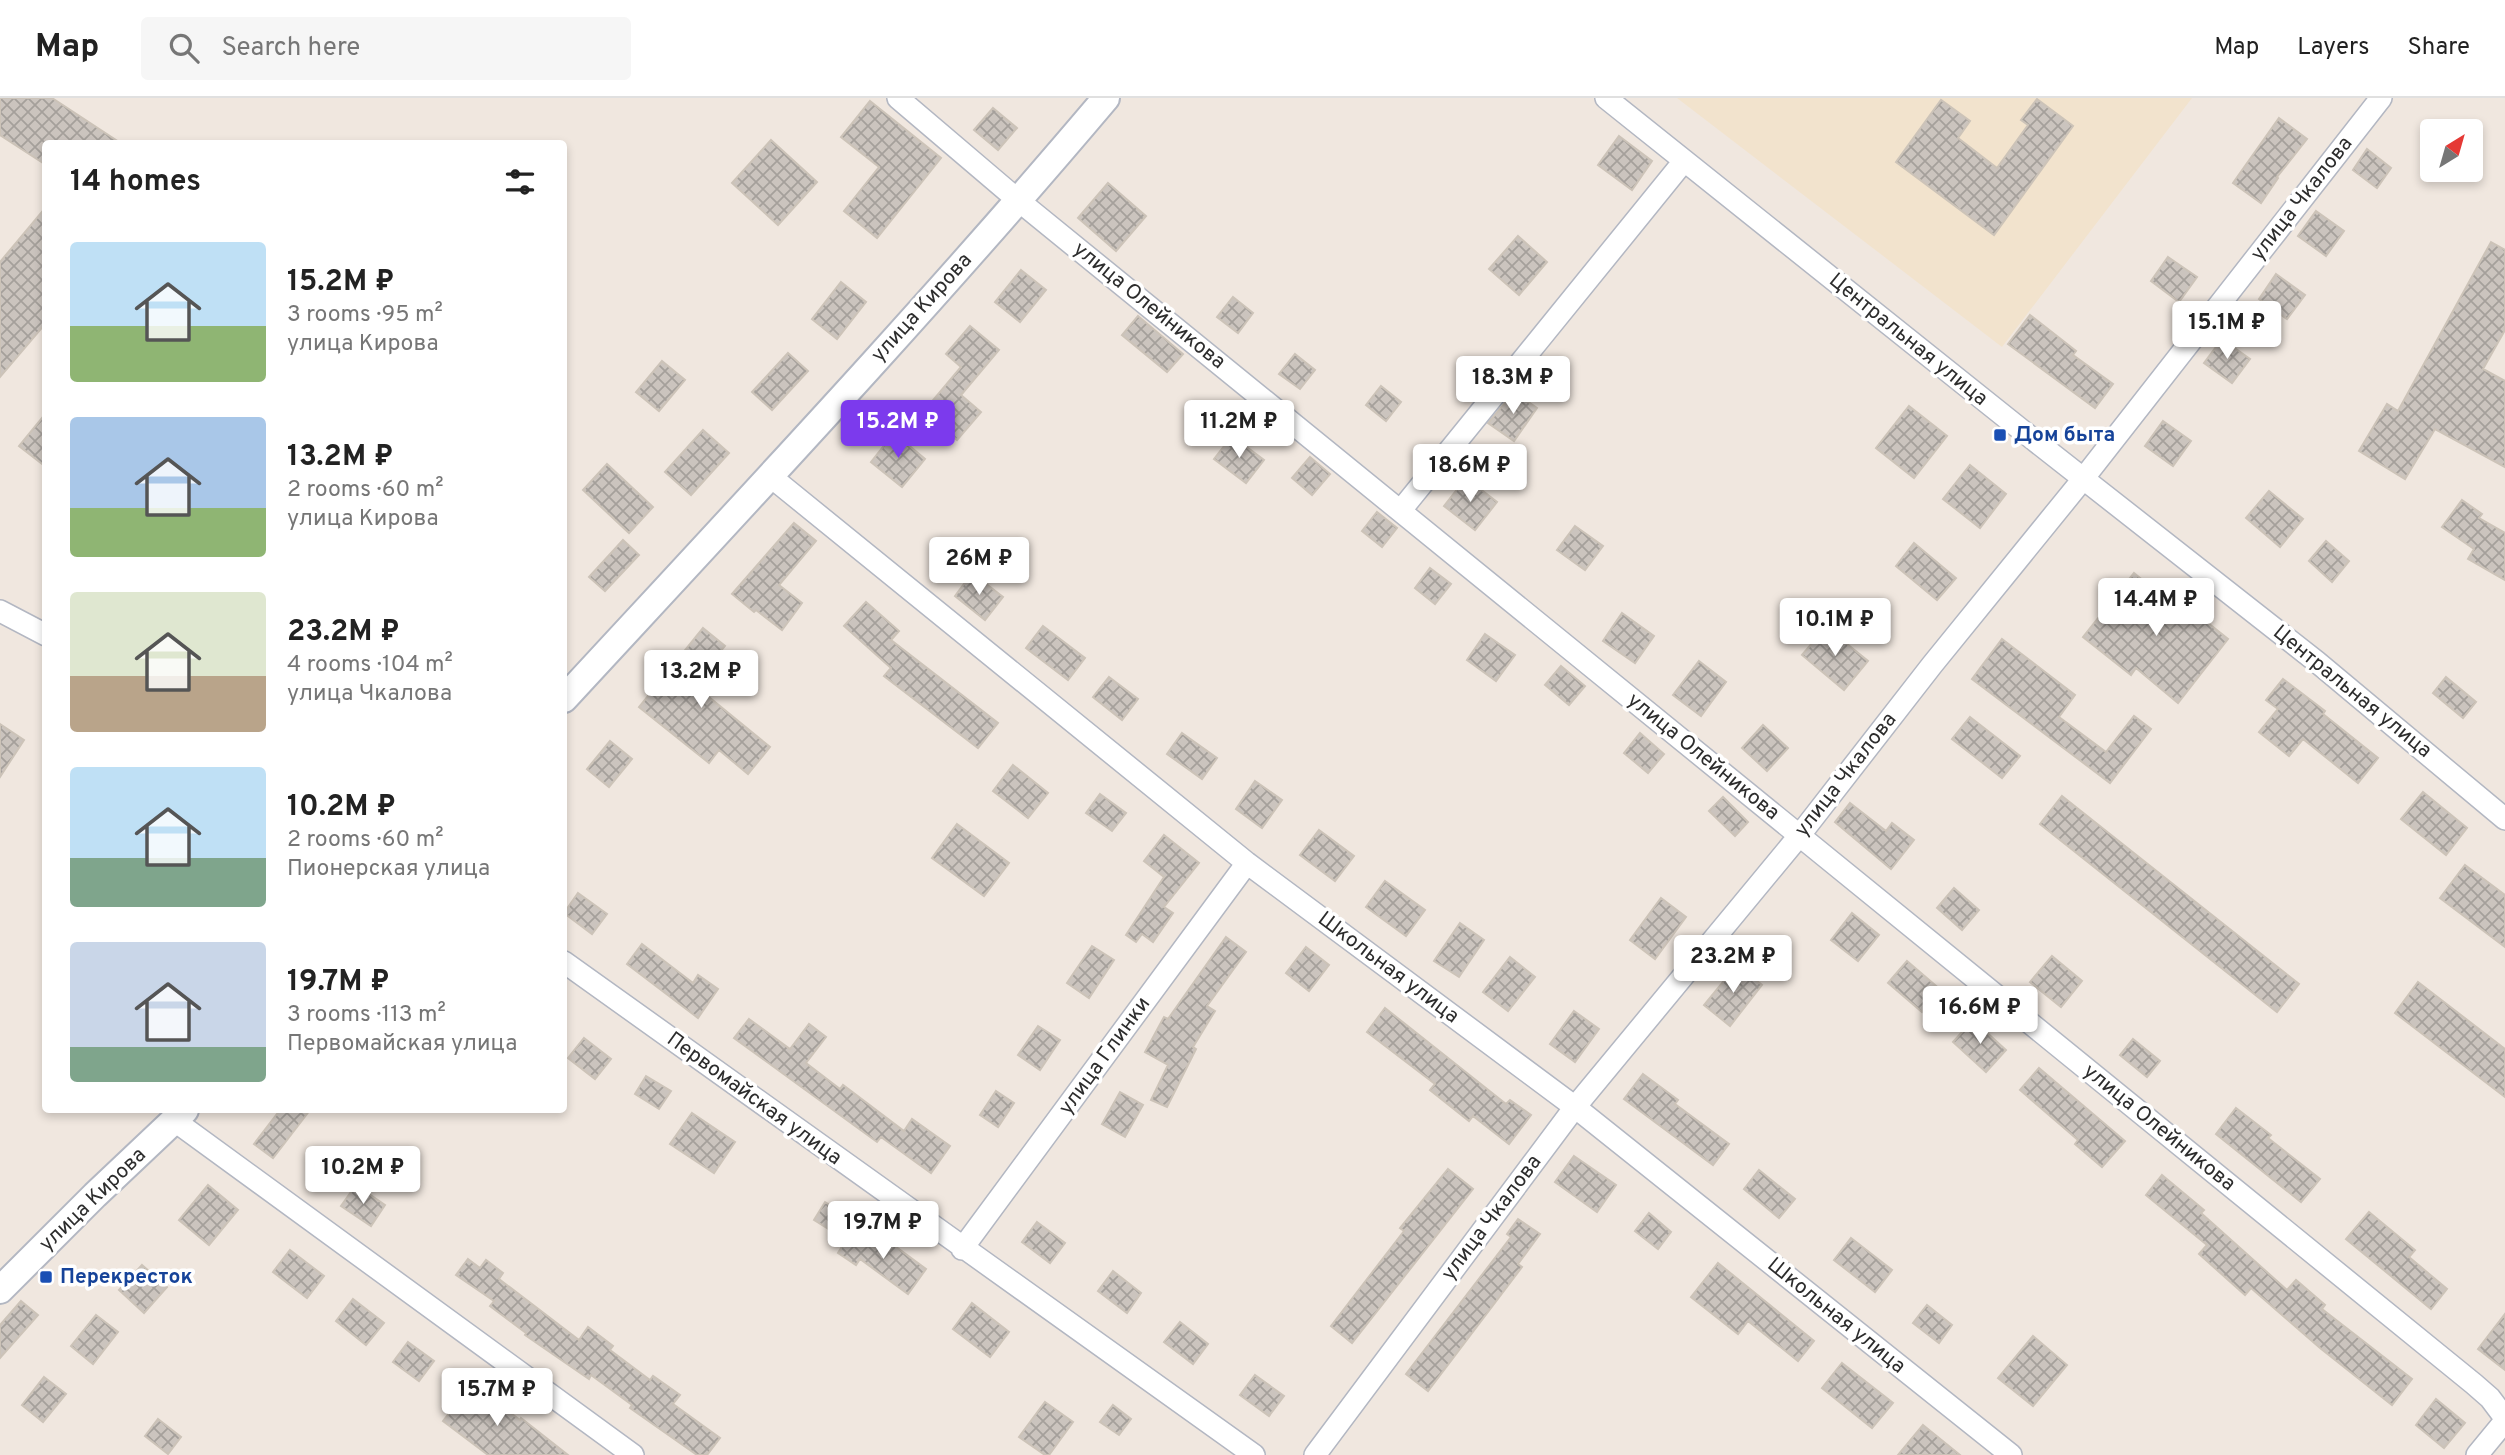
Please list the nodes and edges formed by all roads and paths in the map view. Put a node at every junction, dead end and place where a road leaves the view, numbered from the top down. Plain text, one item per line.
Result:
1 (898, 98) edge
2 (1106, 98) edge
3 (1606, 98) edge
4 (2381, 98) edge
5 (1684, 161) junction
6 (1019, 201) junction
7 (770, 476) junction
8 (2083, 479) junction
9 (1401, 510) junction
10 (0, 611) edge
11 (42, 633) edge
12 (567, 696) edge
13 (2505, 818) edge
14 (1799, 836) junction
15 (1247, 863) junction
16 (567, 964) edge
17 (1574, 1107) junction
18 (180, 1115) edge
19 (962, 1249) junction
20 (0, 1290) edge
21 (2505, 1420) edge
22 (633, 1455) edge
23 (1254, 1455) edge
24 (1315, 1455) edge
25 (2011, 1455) edge
26 (2477, 1455) edge

1 - 6 street, улица Олейникова
2 - 6 street, улица Кирова
3 - 5 street, Центральная улица
4 - 8 street, улица Чкалова
5 - 8 street, Центральная улица
5 - 9 street
6 - 7 street, улица Кирова
6 - 9 street, улица Олейникова
7 - 12 street, улица Кирова
7 - 15 street, Школьная улица
8 - 13 street, Центральная улица
8 - 14 street, улица Чкалова
9 - 14 street, улица Олейникова
10 - 11 street
14 - 17 street, улица Чкалова
14 - 21 street, улица Олейникова
15 - 17 street, Школьная улица
15 - 19 street, улица Глинки
16 - 19 street, Первомайская улица
17 - 24 street, улица Чкалова
17 - 25 street, Школьная улица
18 - 20 street, улица Кирова
18 - 22 street
19 - 23 street, Первомайская улица
21 - 26 street

